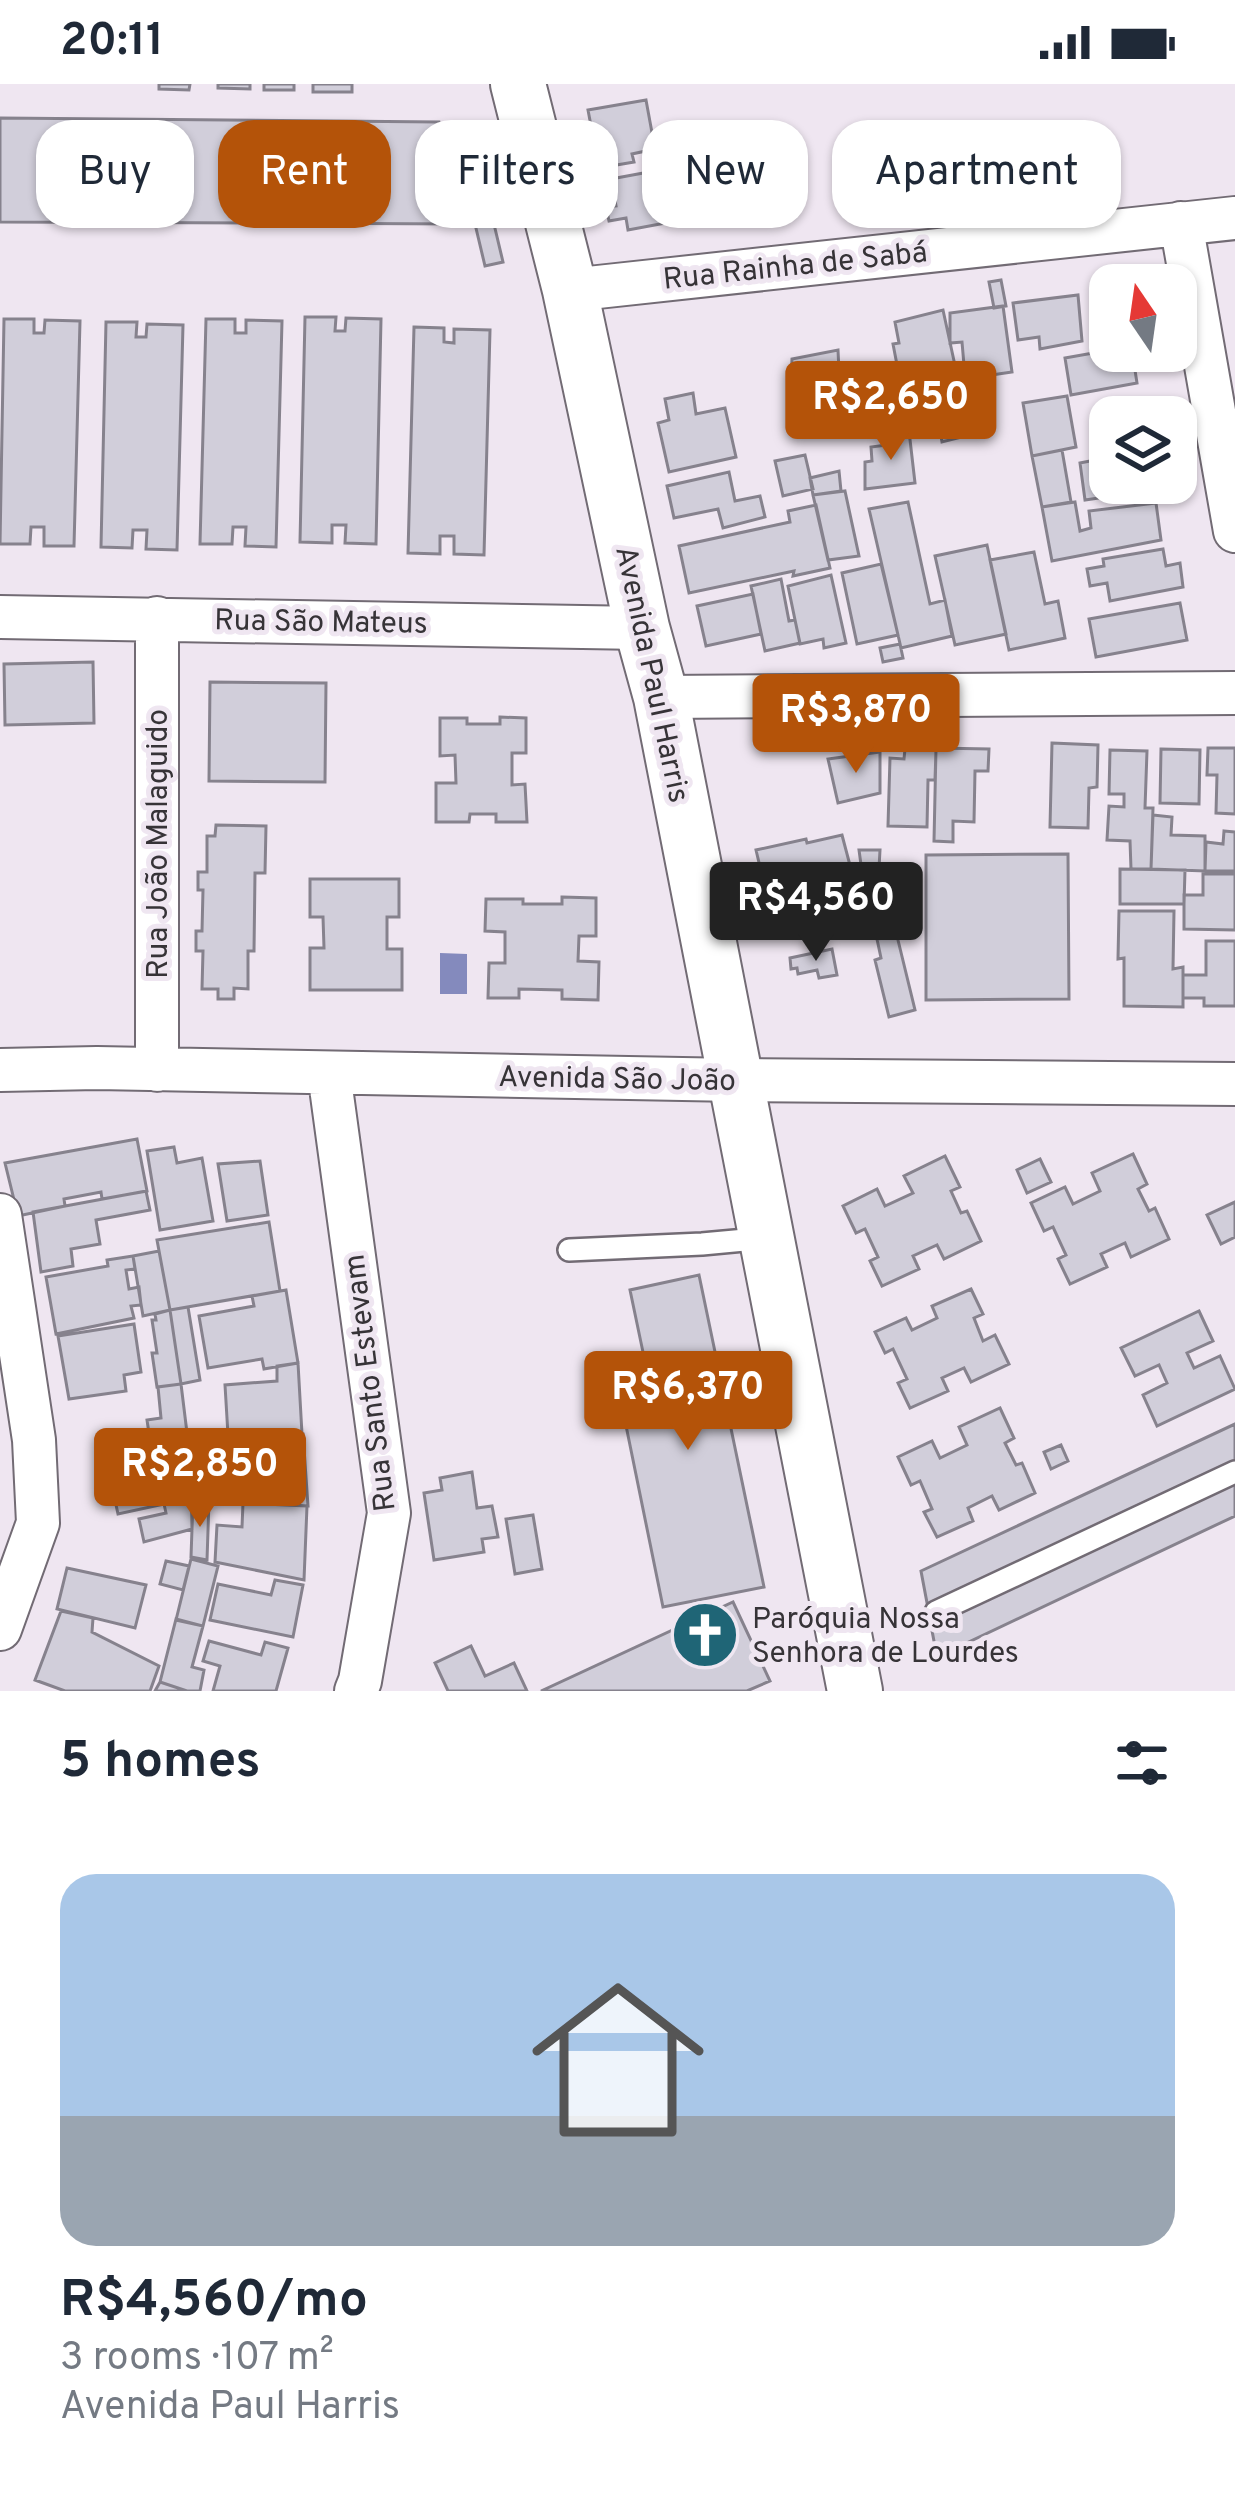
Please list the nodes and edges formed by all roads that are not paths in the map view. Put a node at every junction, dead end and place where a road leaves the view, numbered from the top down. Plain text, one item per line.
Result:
1 (518, 84) edge
2 (1235, 218) edge
3 (1181, 223) junction
4 (570, 290) junction
5 (1235, 531) edge
6 (0, 616) edge
7 (157, 618) junction
8 (642, 628) junction
9 (1235, 693) edge
10 (661, 697) junction
11 (0, 1070) edge
12 (157, 1070) junction
13 (329, 1073) junction
14 (736, 1080) junction
15 (1235, 1084) edge
16 (0, 1215) edge
17 (767, 1238) junction
18 (569, 1250) dead end
19 (1235, 1472) edge
20 (936, 1612) dead end
21 (0, 1629) edge
22 (356, 1691) edge
23 (855, 1691) edge

1 - 4 street, Avenida Paul Harris
2 - 3 street, Rua Rainha de Sabá
3 - 4 street, Rua Rainha de Sabá
3 - 5 street
4 - 8 street, Avenida Paul Harris
6 - 7 street, Rua São Mateus
7 - 8 street, Rua São Mateus
7 - 12 street, Rua João Malaguido
8 - 10 street, Avenida Paul Harris
9 - 10 street
10 - 14 street, Avenida Paul Harris
11 - 12 street, Avenida São João
12 - 13 street, Avenida São João
13 - 14 street, Avenida São João
13 - 22 street, Rua Santo Estevam
14 - 15 street, Avenida São João
14 - 17 street, Avenida Paul Harris
16 - 21 street
17 - 18 lane
17 - 23 street, Avenida Paul Harris
19 - 20 lane

